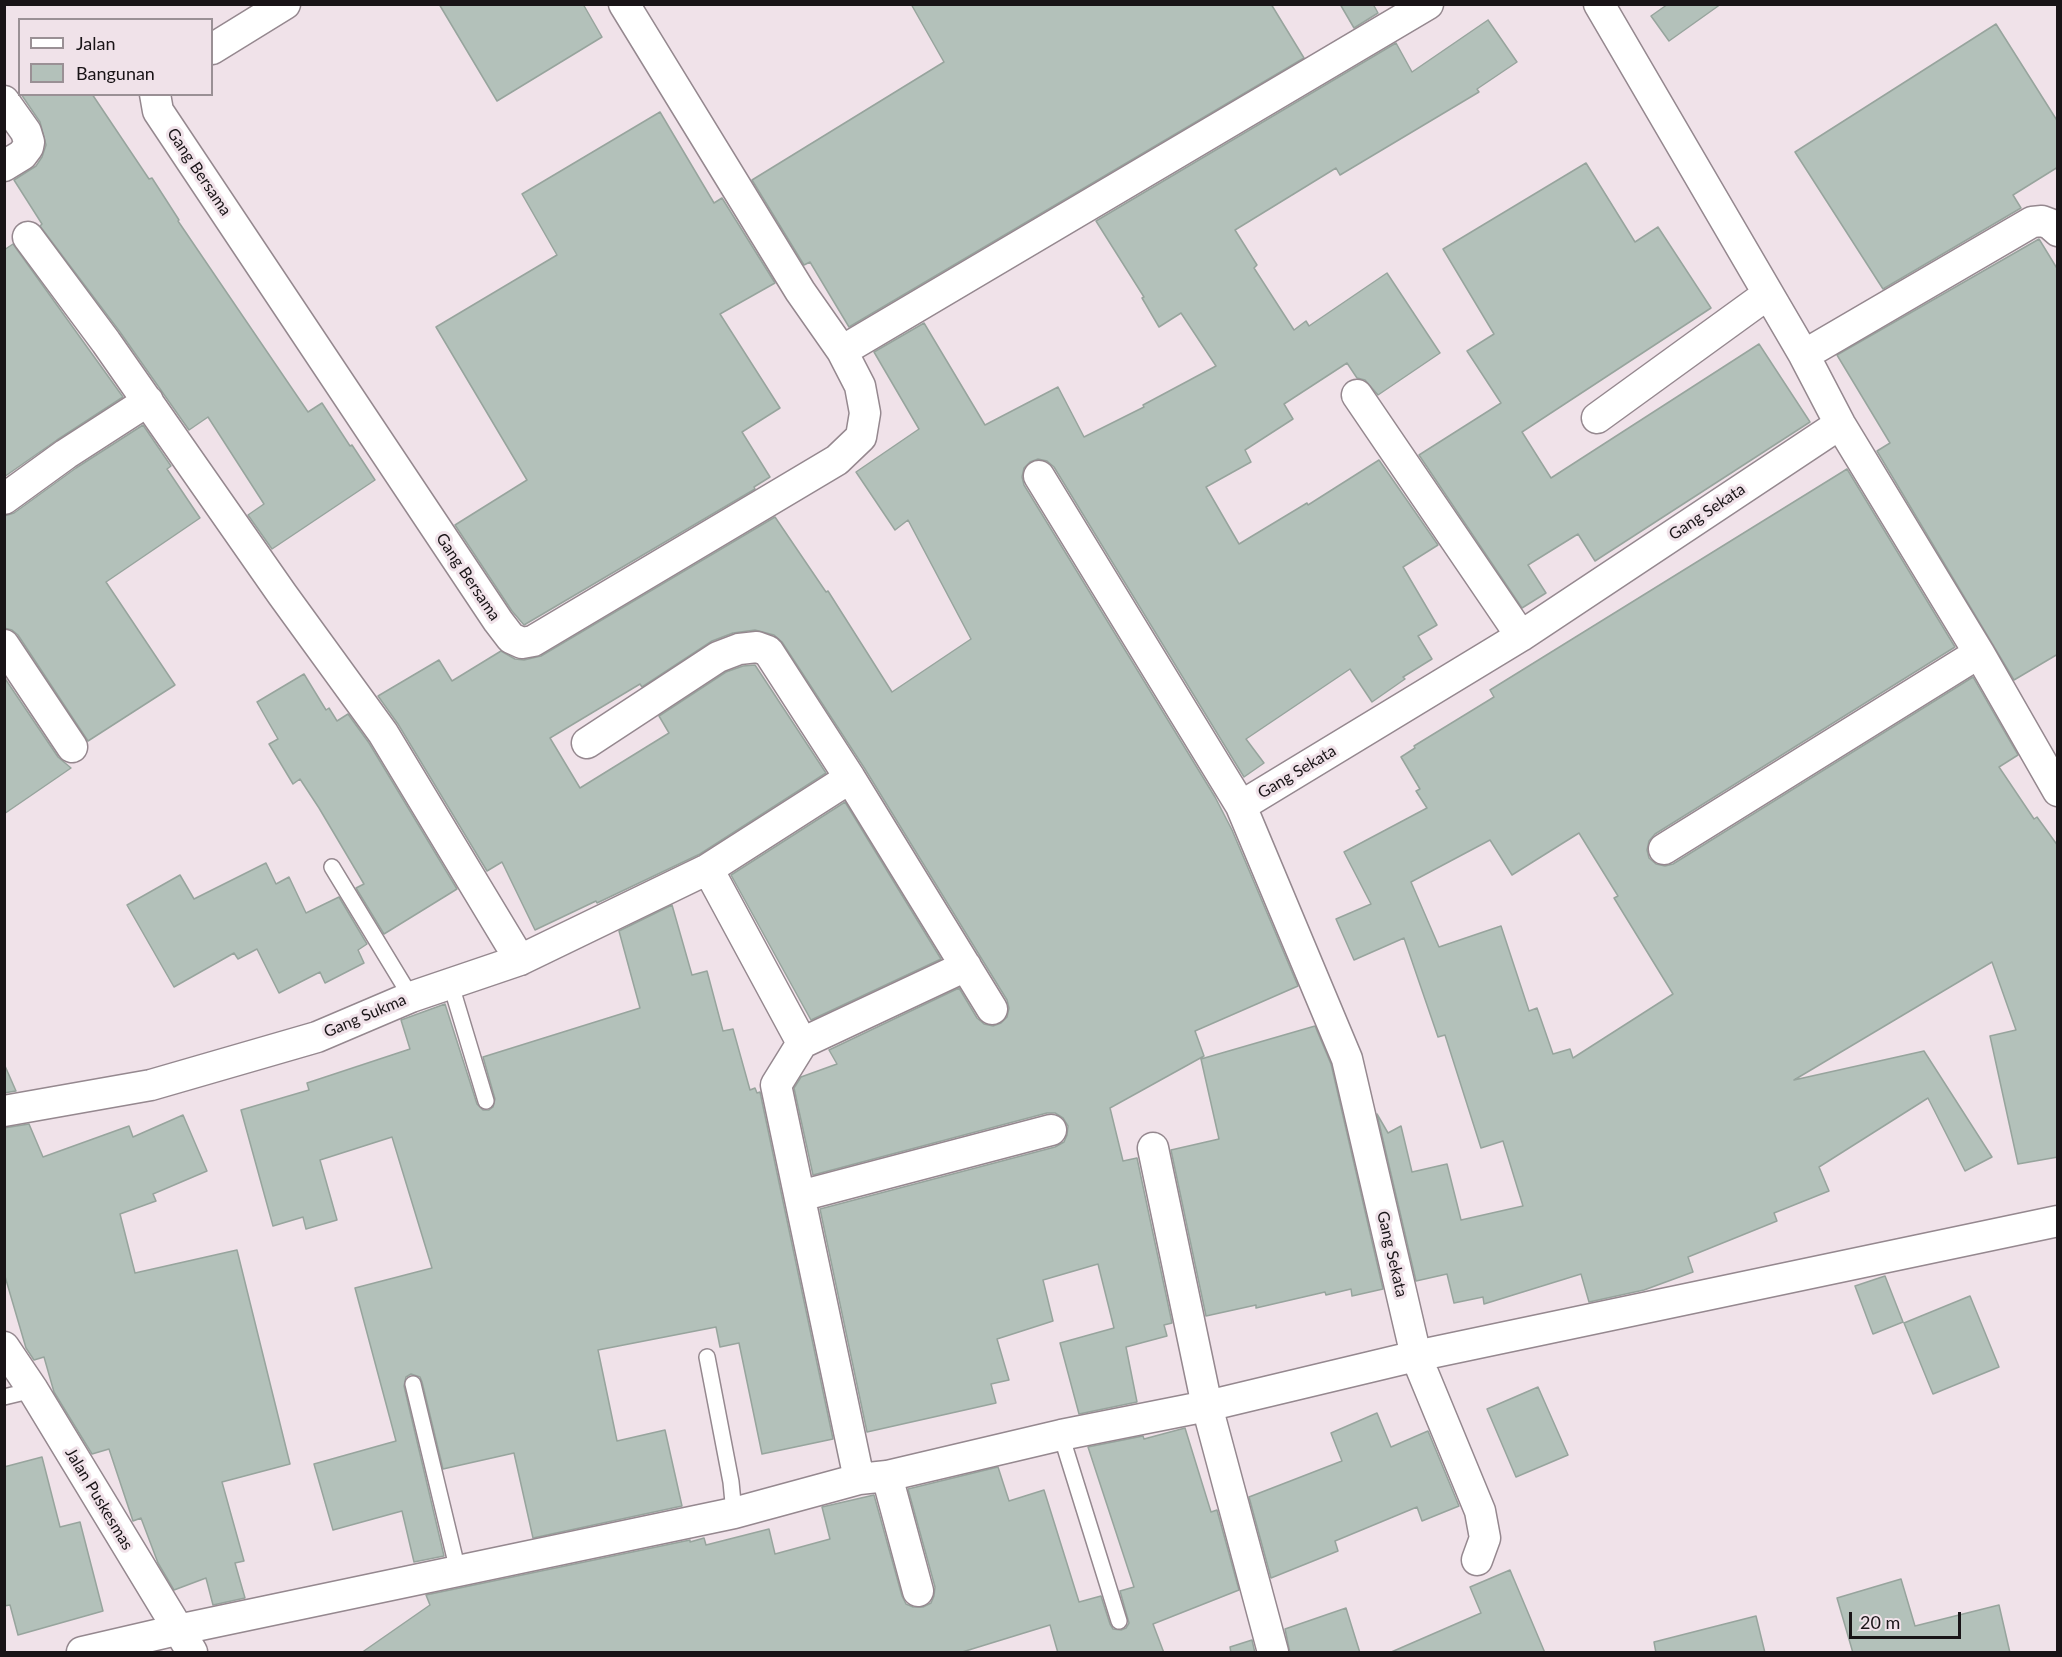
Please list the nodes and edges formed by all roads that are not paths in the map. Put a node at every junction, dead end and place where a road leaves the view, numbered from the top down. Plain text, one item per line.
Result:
1 (285, 4) edge
2 (624, 4) edge
3 (1428, 4) edge
4 (1599, 4) edge
5 (213, 48) edge
6 (155, 96) edge
7 (4, 101) edge
8 (4, 166) edge
9 (2058, 231) edge
10 (28, 237) dead end
11 (1768, 294) junction
12 (842, 351) junction
13 (1804, 355) junction
14 (1357, 395) dead end
15 (148, 401) junction
16 (1597, 418) dead end
17 (1840, 424) junction
18 (1039, 476) dead end
19 (4, 499) edge
20 (1521, 636) junction
21 (4, 645) edge
22 (1979, 653) junction
23 (587, 743) dead end
24 (72, 747) dead end
25 (850, 778) junction
26 (2058, 791) edge
27 (1241, 806) junction
28 (1664, 849) dead end
29 (332, 867) dead end
30 (708, 868) junction
31 (520, 960) junction
32 (966, 966) junction
33 (451, 985) junction
34 (411, 997) junction
35 (992, 1009) dead end
36 (802, 1043) junction
37 (486, 1101) dead end
38 (4, 1112) edge
39 (1051, 1130) dead end
40 (1153, 1148) dead end
41 (800, 1196) junction
42 (2058, 1221) edge
43 (4, 1347) edge
44 (1416, 1356) junction
45 (708, 1357) dead end
46 (413, 1384) dead end
47 (33, 1390) junction
48 (4, 1397) edge
49 (1207, 1406) junction
50 (1061, 1435) junction
51 (873, 1478) junction
52 (734, 1513) junction
53 (1477, 1560) dead end
54 (458, 1571) junction
55 (918, 1591) dead end
56 (1119, 1621) dead end
57 (185, 1641) edge
58 (82, 1653) edge
59 (1273, 1653) edge

1 - 5 street
2 - 12 street
3 - 12 street
4 - 11 street
6 - 12 street, Gang Bersama
7 - 8 street
9 - 13 street
10 - 15 street
11 - 13 street
11 - 16 street
13 - 17 street
14 - 20 street
15 - 19 street
15 - 31 street
17 - 20 street, Gang Sekata
17 - 22 street
18 - 27 street
20 - 27 street, Gang Sekata
21 - 24 street
22 - 26 street
22 - 28 street
23 - 25 street
25 - 30 street, Gang Sukma
25 - 32 street
27 - 44 street, Gang Sekata
29 - 34 lane
30 - 31 street, Gang Sukma
30 - 36 street
31 - 33 street, Gang Sukma
32 - 35 street
32 - 36 street
33 - 34 street, Gang Sukma
33 - 37 lane
34 - 38 street, Gang Sukma
36 - 41 street
39 - 41 street
40 - 49 street
41 - 51 street
42 - 44 street
43 - 47 street, Jalan Puskesmas
44 - 49 street
44 - 53 street, Gang Sekata
45 - 52 lane
46 - 54 lane
47 - 48 lane
47 - 57 street, Jalan Puskesmas
49 - 50 street
49 - 59 street
50 - 51 street
50 - 56 lane
51 - 52 street
51 - 55 street
52 - 54 street
54 - 57 street
57 - 58 street

